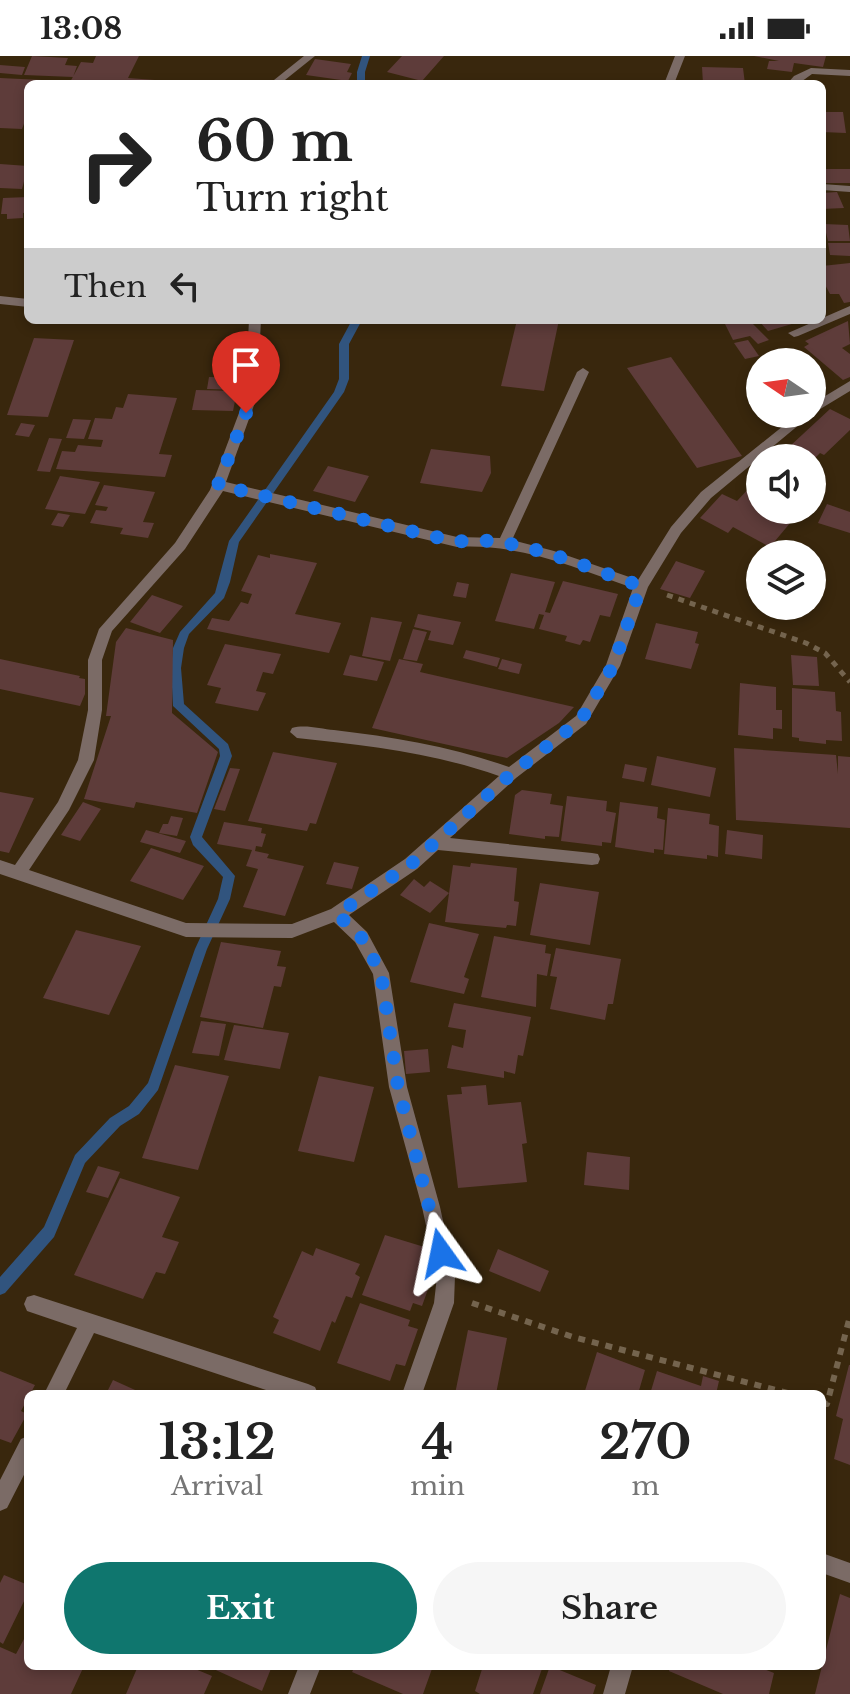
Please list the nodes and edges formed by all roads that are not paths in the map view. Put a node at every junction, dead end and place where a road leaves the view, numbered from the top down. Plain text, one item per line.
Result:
1 (310, 56) edge
2 (680, 56) edge
3 (850, 73) edge
4 (279, 80) edge
5 (671, 80) edge
6 (795, 80) edge
7 (826, 187) edge
8 (850, 189) edge
9 (0, 300) edge
10 (24, 303) edge
11 (850, 310) edge
12 (826, 320) edge
13 (255, 324) edge
14 (816, 324) edge
15 (794, 333) dead end
16 (583, 372) dead end
17 (850, 385) edge
18 (826, 401) edge
19 (789, 428) edge
20 (218, 485) junction
21 (504, 543) junction
22 (641, 586) junction
23 (297, 732) dead end
24 (511, 774) junction
25 (435, 843) junction
26 (592, 859) dead end
27 (0, 867) edge
28 (19, 872) junction
29 (337, 914) junction
30 (34, 1304) dead end
31 (90, 1322) junction
32 (56, 1390) edge
33 (296, 1390) edge
34 (413, 1390) edge
35 (24, 1454) edge
36 (0, 1501) edge
37 (826, 1564) edge
38 (850, 1573) edge
39 (308, 1670) edge
40 (621, 1670) edge
41 (299, 1694) edge
42 (614, 1694) edge

1 - 4 street
2 - 5 street
3 - 6 street
7 - 8 street
9 - 10 street
11 - 12 street
13 - 20 street
14 - 15 street
16 - 21 street
17 - 18 street
19 - 22 street
20 - 21 street
20 - 28 street
21 - 22 street
22 - 24 street
23 - 24 street
24 - 25 street
25 - 26 street
25 - 29 street
27 - 28 street
28 - 29 street
29 - 34 street
30 - 31 street
31 - 32 street
31 - 33 street
35 - 36 street
37 - 38 street
39 - 41 street
40 - 42 street

